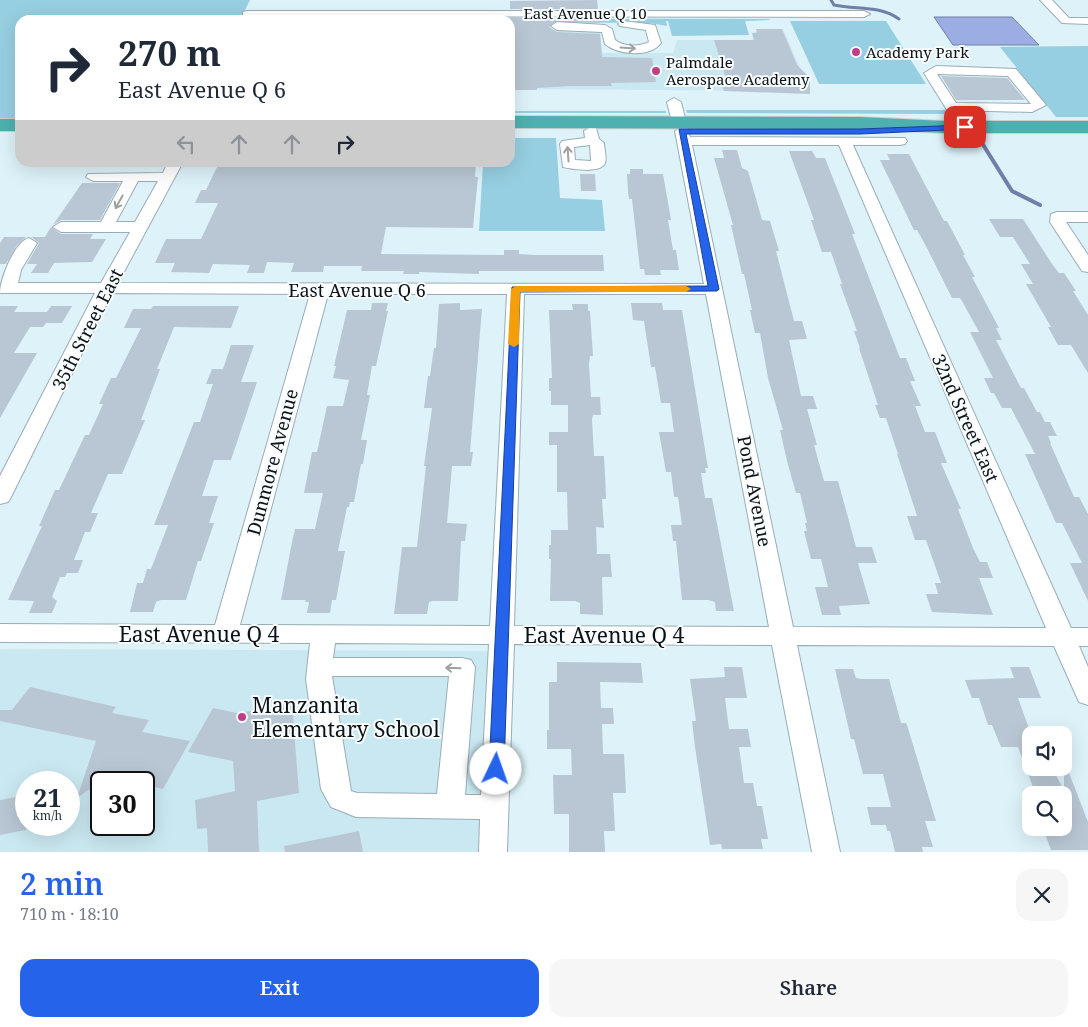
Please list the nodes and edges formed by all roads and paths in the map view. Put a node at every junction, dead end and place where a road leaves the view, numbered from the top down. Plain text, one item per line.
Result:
1 (254, 0) edge
2 (267, 0) edge
3 (339, 0) edge
4 (767, 0) edge
5 (1046, 0) edge
6 (774, 13) junction
7 (334, 14) junction
8 (864, 14) dead end
9 (246, 15) edge
10 (260, 15) edge
11 (309, 15) edge
12 (1088, 21) edge
13 (515, 26) edge
14 (557, 26) junction
15 (1005, 117) junction
16 (515, 122) edge
17 (679, 123) junction
18 (0, 125) edge
19 (15, 125) edge
20 (945, 127) junction
21 (1088, 127) edge
22 (515, 131) edge
23 (844, 141) junction
24 (900, 141) dead end
25 (172, 170) edge
26 (93, 177) dead end
27 (133, 177) junction
28 (1088, 216) edge
29 (61, 227) dead end
30 (106, 227) junction
31 (140, 227) junction
32 (30, 243) dead end
33 (1088, 267) edge
34 (4, 288) edge
35 (106, 289) junction
36 (516, 289) junction
37 (714, 289) junction
38 (320, 290) junction
39 (0, 497) edge
40 (0, 633) edge
41 (225, 634) junction
42 (784, 634) junction
43 (323, 635) junction
44 (502, 636) junction
45 (1062, 637) junction
46 (1088, 637) edge
47 (320, 667) junction
48 (1088, 695) edge
49 (450, 807) junction
50 (495, 807) junction
51 (493, 852) edge
52 (826, 852) edge

1 - 9 street
2 - 10 street
3 - 7 street
4 - 6 street
5 - 12 street
6 - 7 street, East Avenue Q 10
6 - 8 street, East Avenue Q 10
7 - 11 street, East Avenue Q 10
13 - 14 street
14 -> 14 street
15 - 15 street
15 - 20 highway
15 - 21 highway
16 - 17 highway
17 - 20 highway
17 - 20 highway
22 -> 17 highway
17 - 23 street
17 - 37 street, Pond Avenue
18 - 19 highway
23 - 24 street
23 - 45 street, 32nd Street East
25 - 27 street
25 - 31 street, 35th Street East
26 - 27 street
27 -> 30 street
28 - 33 street
29 - 30 street
30 - 31 street
31 - 35 street, 35th Street East
32 - 34 street
34 - 35 street, East Avenue Q 6
35 - 38 street, East Avenue Q 6
35 - 39 street, 35th Street East
36 - 37 street, East Avenue Q 6
36 - 38 street, East Avenue Q 6
36 - 44 street
37 - 42 street, Pond Avenue
38 - 41 street, Dunmore Avenue
40 - 41 street, East Avenue Q 4
41 - 43 street, East Avenue Q 4
42 - 44 street, East Avenue Q 4
42 - 45 street, East Avenue Q 4
42 - 52 street, Pond Avenue
43 - 44 street, East Avenue Q 4
43 - 47 street
44 - 50 street
45 - 46 street, East Avenue Q 4
45 - 48 street, 32nd Street East
47 - 49 street
49 -> 47 street
49 - 50 street
50 - 51 street

